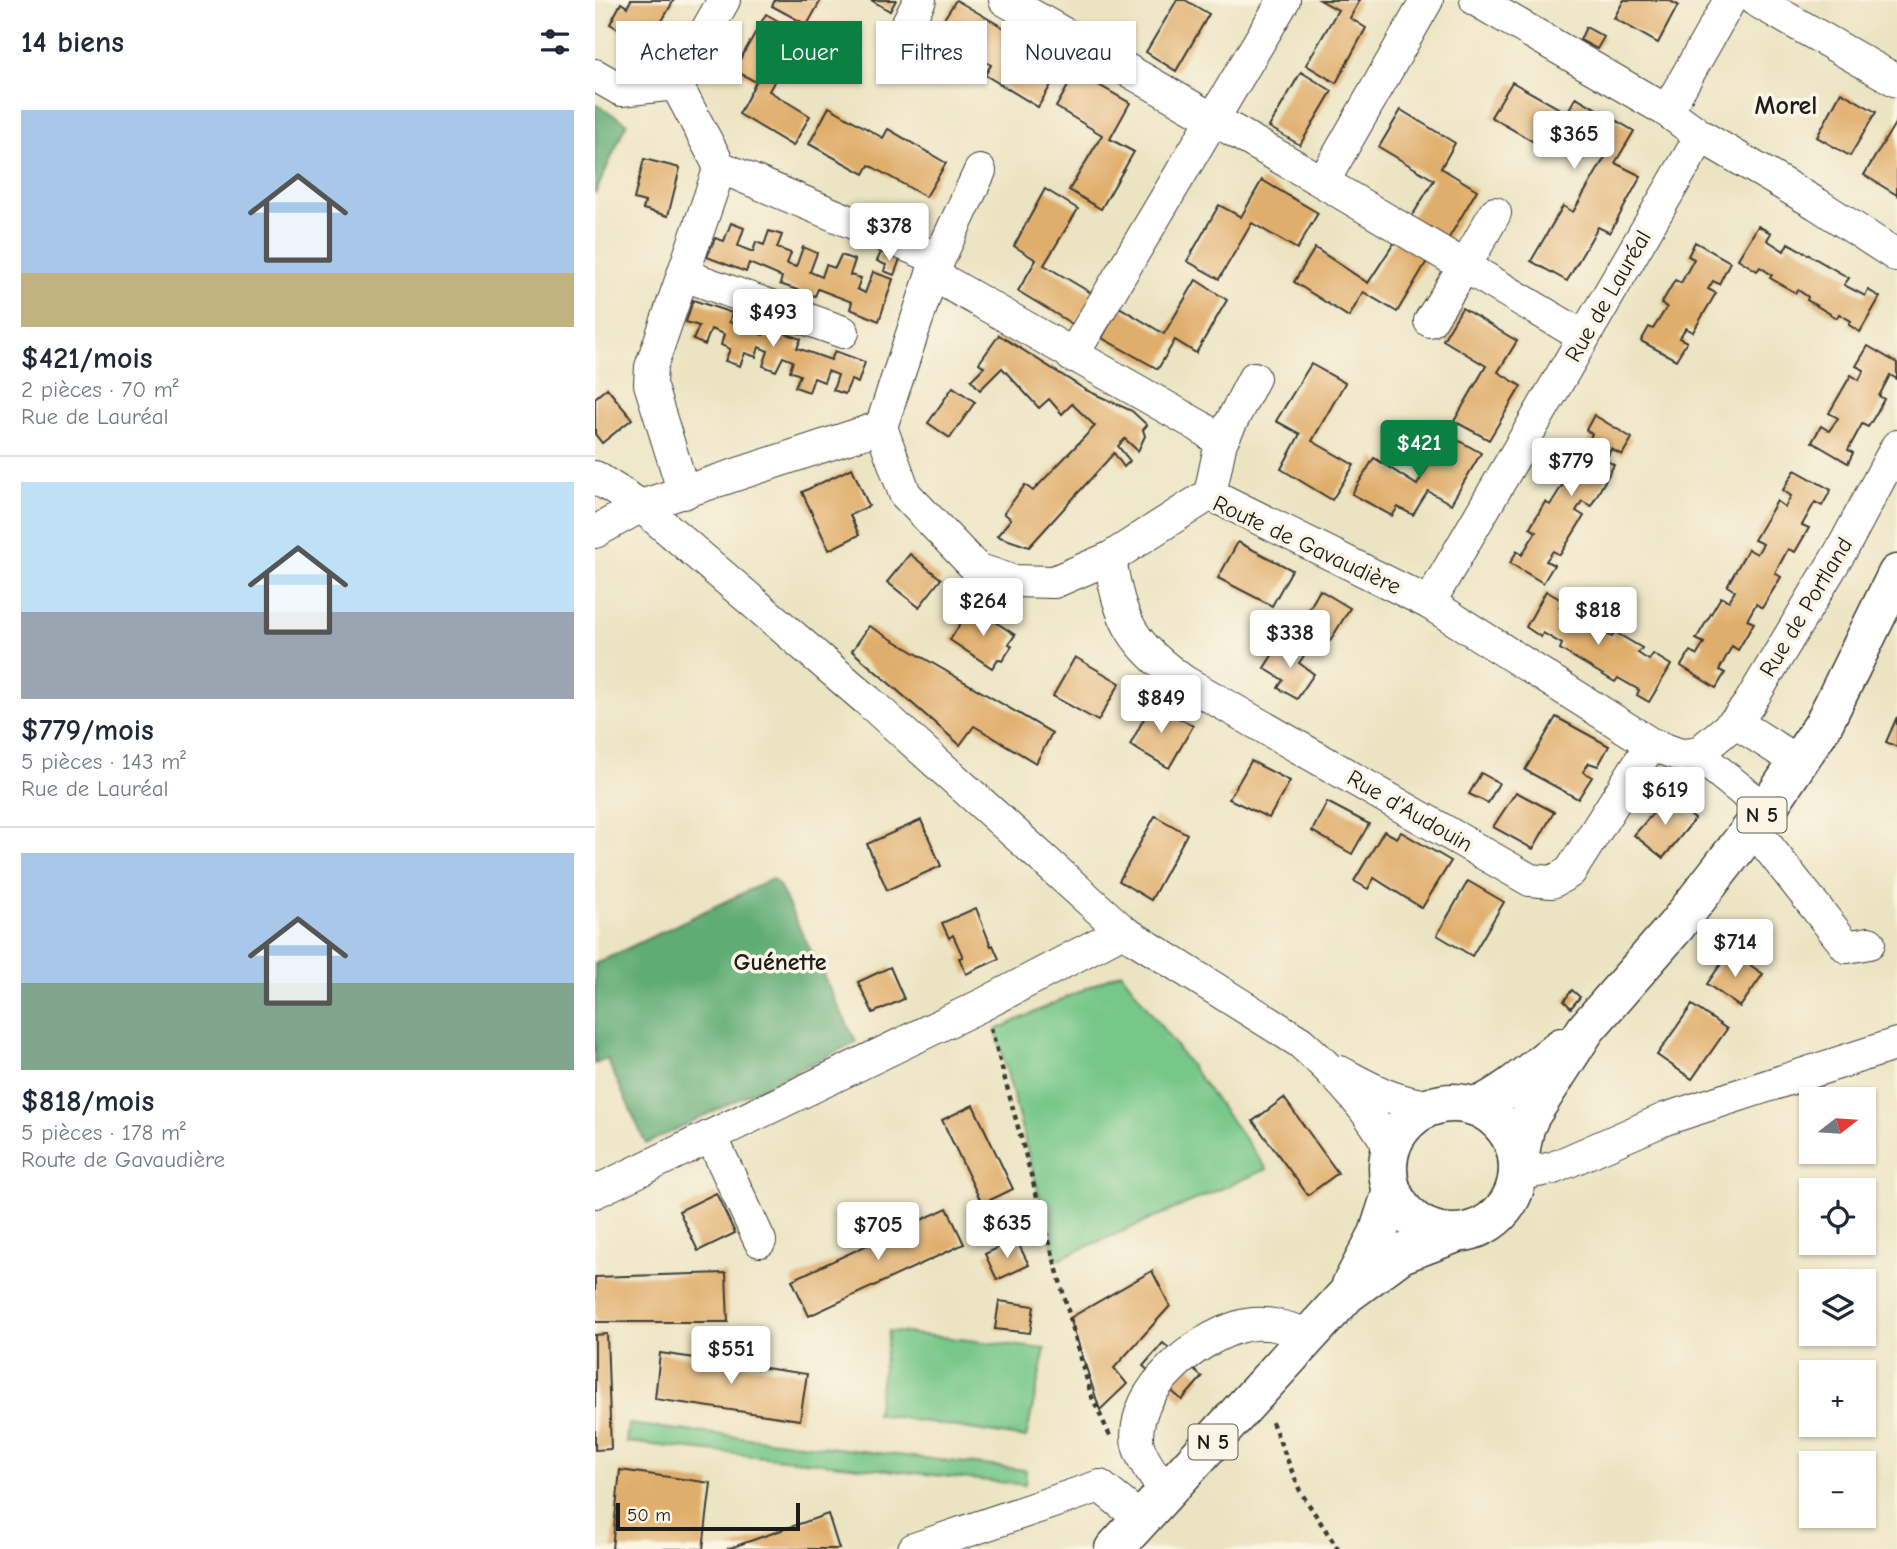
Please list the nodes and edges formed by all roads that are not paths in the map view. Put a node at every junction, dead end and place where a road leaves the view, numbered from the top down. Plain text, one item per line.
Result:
1 (724, 0) edge
2 (921, 0) edge
3 (1005, 0) edge
4 (1284, 0) edge
5 (1427, 0) edge
6 (1476, 0) edge
7 (1730, 0) edge
8 (1755, 0) edge
9 (712, 21) edge
10 (909, 21) edge
11 (595, 75) edge
12 (1897, 82) edge
13 (677, 84) joint
14 (1667, 111) junction
15 (1211, 120) junction
16 (1701, 136) junction
17 (720, 167) junction
18 (980, 172) dead end
19 (1323, 182) junction
20 (1495, 213) dead end
21 (1897, 256) edge
22 (936, 266) junction
23 (1465, 266) junction
24 (684, 275) junction
25 (1430, 321) dead end
26 (843, 332) dead end
27 (1584, 337) junction
28 (1072, 356) junction
29 (1254, 379) dead end
30 (881, 427) junction
31 (1220, 442) junction
32 (1897, 446) edge
33 (595, 477) edge
34 (684, 494) junction
35 (1210, 494) junction
36 (641, 506) junction
37 (595, 532) edge
38 (1110, 558) junction
39 (1897, 574) edge
40 (1429, 603) junction
41 (1735, 722) junction
42 (1651, 744) junction
43 (1697, 754) junction
44 (1798, 762) junction
45 (1759, 819) junction
46 (1123, 931) junction
47 (1869, 943) dead end
48 (1586, 1029) junction
49 (1897, 1044) edge
50 (1326, 1065) junction
51 (1432, 1106) junction
52 (1477, 1107) junction
53 (711, 1136) junction
54 (1391, 1150) junction
55 (1518, 1169) junction
56 (1392, 1191) junction
57 (595, 1192) edge
58 (1454, 1234) junction
59 (760, 1241) dead end
60 (1347, 1294) junction
61 (1311, 1336) junction
62 (1154, 1506) junction
63 (914, 1549) edge
64 (1114, 1549) edge

1 - 9 street
2 - 10 street
3 - 15 street
4 - 15 street
5 - 19 street
6 - 14 street
7 - 14 street
8 - 12 street
11 - 13 street
13 - 17 street
14 - 16 street
15 - 19 street
15 - 28 street
16 - 21 street
16 - 27 street, Rue de Lauréal
17 - 22 street
17 - 24 street
18 - 22 street
19 - 23 street
20 - 23 street
22 - 28 street
22 - 30 street
23 - 25 street
23 - 27 street
24 - 26 street
24 - 34 street
27 - 40 street, Rue de Lauréal
28 - 31 street
29 - 31 street
30 - 34 street
30 - 38 street, Route de Gavaudière
31 - 35 street
32 - 41 street, Rue de Portland
33 - 36 street
34 - 36 street
35 - 38 street, Route de Gavaudière
35 - 40 street, Route de Gavaudière
36 - 37 street
36 - 46 street
38 - 42 street, Rue d'Audouin
39 - 44 main road, N 5
40 - 42 street, Route de Gavaudière
41 - 43 street, Rue de Portland
41 - 44 street
42 - 43 street, Route de Gavaudière
43 - 45 street
44 - 45 main road, N 5
45 - 47 street
45 - 48 main road, N 5
46 - 50 street
46 - 53 street
48 - 52 main road, N 5
48 - 55 main road, N 5
49 - 55 street
50 - 51 street
50 - 54 street
51 - 52 main road
51 - 54 main road
52 - 55 main road
53 - 57 street
53 - 59 street
54 - 56 main road, N 5
55 - 58 main road, N 5
56 - 58 main road
56 - 60 main road, N 5
58 - 60 main road, N 5
60 - 61 main road, N 5
61 - 62 main road, N 5
61 - 62 street
62 - 63 street
62 - 64 main road, N 5

